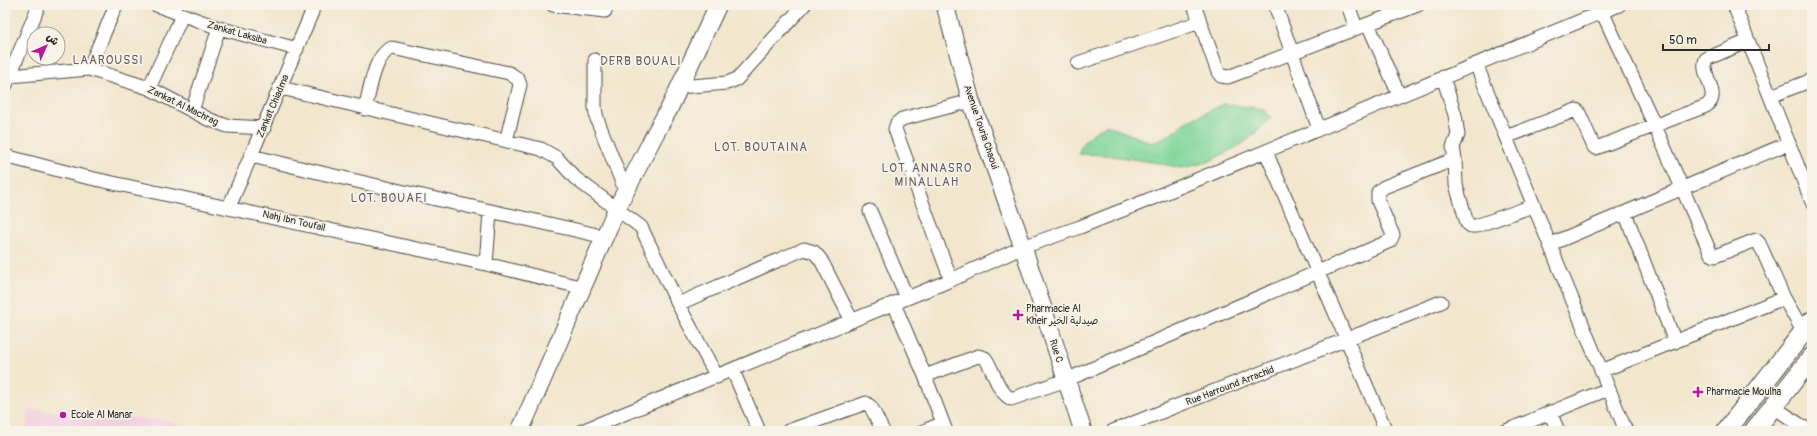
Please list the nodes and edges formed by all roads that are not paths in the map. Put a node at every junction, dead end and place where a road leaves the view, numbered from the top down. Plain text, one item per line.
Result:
1 (39, 5) edge
2 (116, 5) edge
3 (156, 5) edge
4 (313, 5) edge
5 (553, 5) edge
6 (718, 5) edge
7 (804, 5) edge
8 (945, 5) edge
9 (1194, 5) edge
10 (1275, 5) edge
11 (1348, 5) edge
12 (1418, 5) edge
13 (1619, 5) edge
14 (1734, 5) edge
15 (581, 7) edge
16 (1601, 8) edge
17 (605, 11) dead end
18 (182, 16) junction
19 (1200, 22) junction
20 (1362, 26) junction
21 (219, 28) junction
22 (1748, 41) junction
23 (297, 49) junction
24 (1292, 53) junction
25 (595, 60) dead end
26 (1078, 63) dead end
27 (1476, 64) junction
28 (89, 69) junction
29 (1443, 77) junction
30 (1812, 80) edge
31 (7, 81) edge
32 (680, 87) junction
33 (149, 88) junction
34 (280, 88) junction
35 (1399, 95) junction
36 (1771, 96) junction
37 (972, 101) junction
38 (365, 109) junction
39 (192, 111) junction
40 (1655, 126) junction
41 (264, 128) junction
42 (1319, 129) junction
43 (1506, 137) junction
44 (506, 141) junction
45 (1789, 143) junction
46 (1266, 152) junction
47 (5, 156) edge
48 (252, 156) junction
49 (1455, 159) junction
50 (1683, 188) junction
51 (625, 190) junction
52 (1812, 202) edge
53 (1533, 206) junction
54 (229, 207) junction
55 (617, 208) junction
56 (870, 211) dead end
57 (490, 212) junction
58 (1625, 213) junction
59 (605, 237) junction
60 (1550, 244) junction
61 (1023, 247) junction
62 (486, 264) junction
63 (1318, 272) junction
64 (951, 280) junction
65 (584, 288) junction
66 (907, 298) junction
67 (1784, 298) junction
68 (1441, 302) dead end
69 (678, 304) junction
70 (894, 304) junction
71 (852, 321) junction
72 (1808, 326) edge
73 (1347, 340) junction
74 (1675, 342) junction
75 (1812, 357) edge
76 (733, 371) junction
77 (1601, 371) junction
78 (925, 376) junction
79 (717, 377) junction
80 (1066, 380) junction
81 (1608, 389) junction
82 (1774, 407) junction
83 (1550, 412) junction
84 (609, 426) edge
85 (944, 427) edge
86 (520, 431) edge
87 (582, 431) edge
88 (760, 431) edge
89 (788, 431) edge
90 (883, 431) edge
91 (924, 431) edge
92 (1083, 431) edge
93 (1114, 431) edge
94 (1386, 431) edge
95 (1506, 431) edge
96 (1558, 431) edge
97 (1626, 431) edge
98 (1726, 431) edge
99 (1754, 431) edge
100 (1809, 431) edge

1 - 31 street
2 - 28 street
3 - 18 street, Zankat Laksiba
4 - 23 street, Zankat Chiadma
5 - 15 street
6 - 32 street
7 - 32 street
8 - 37 street, Avenue Touria Chaoui
9 - 19 street
10 - 24 street
11 - 20 street
12 - 20 street
13 - 16 street
14 - 22 street
15 - 17 street
16 - 27 street
16 - 40 street
18 - 21 street, Zankat Laksiba
18 - 33 street
19 - 24 street
19 - 26 street
20 - 24 street
20 - 35 street
21 - 23 street, Zankat Laksiba
21 - 39 street
22 - 36 street
22 - 40 street
23 - 34 street, Zankat Chiadma
24 - 42 street
25 - 51 street
27 - 29 street
27 - 43 street
28 - 31 street, Zankat Al Machrag
28 - 33 street, Zankat Al Machrag
29 - 35 street
29 - 49 street
30 - 36 street
32 - 51 street
33 - 39 street, Zankat Al Machrag
34 - 38 street
34 - 41 street, Zankat Chiadma
35 - 42 street
36 - 45 street
37 - 61 street, Avenue Touria Chaoui
37 - 64 street
38 - 44 street
38 - 44 street
39 - 41 street, Zankat Al Machrag
40 - 43 street
40 - 50 street
41 - 48 street, Zankat Chiadma
42 - 46 street
43 - 53 street
44 - 55 street
45 - 50 street
45 - 52 street
46 - 61 street
46 - 63 street
47 - 54 street, Nahj Ibn Toufail
48 - 54 street, Zankat Chiadma
48 - 57 street
49 - 53 street
49 - 63 street
50 - 58 street
50 - 67 street
51 - 55 street
53 - 60 street
54 - 62 street, Nahj Ibn Toufail
55 - 59 street
55 - 69 street
56 - 66 street
57 - 59 street
57 - 62 street
58 - 60 street
58 - 74 street
59 - 65 street
60 - 77 street
61 - 64 street
61 - 80 street, Rue C
62 - 65 street, Nahj Ibn Toufail
63 - 73 street
63 - 80 street
64 - 66 street
65 - 86 street
66 - 70 street
67 - 72 street
67 - 74 street
68 - 73 street, Rue Harround Arrachid
69 - 71 street
69 - 79 street
70 - 71 street
70 - 78 street
71 - 76 street
72 - 98 main road
73 - 93 street, Rue Harround Arrachid
73 - 94 street
74 - 77 street
75 - 82 main road
76 - 79 street
76 - 88 street
77 - 81 street
78 - 80 street
78 - 85 street
79 - 84 street
80 - 92 street, Rue C
81 - 83 street
81 - 97 street
82 - 99 main road
82 - 100 street
83 - 95 street
83 - 96 street
84 - 87 street
85 - 91 street
89 - 90 street

